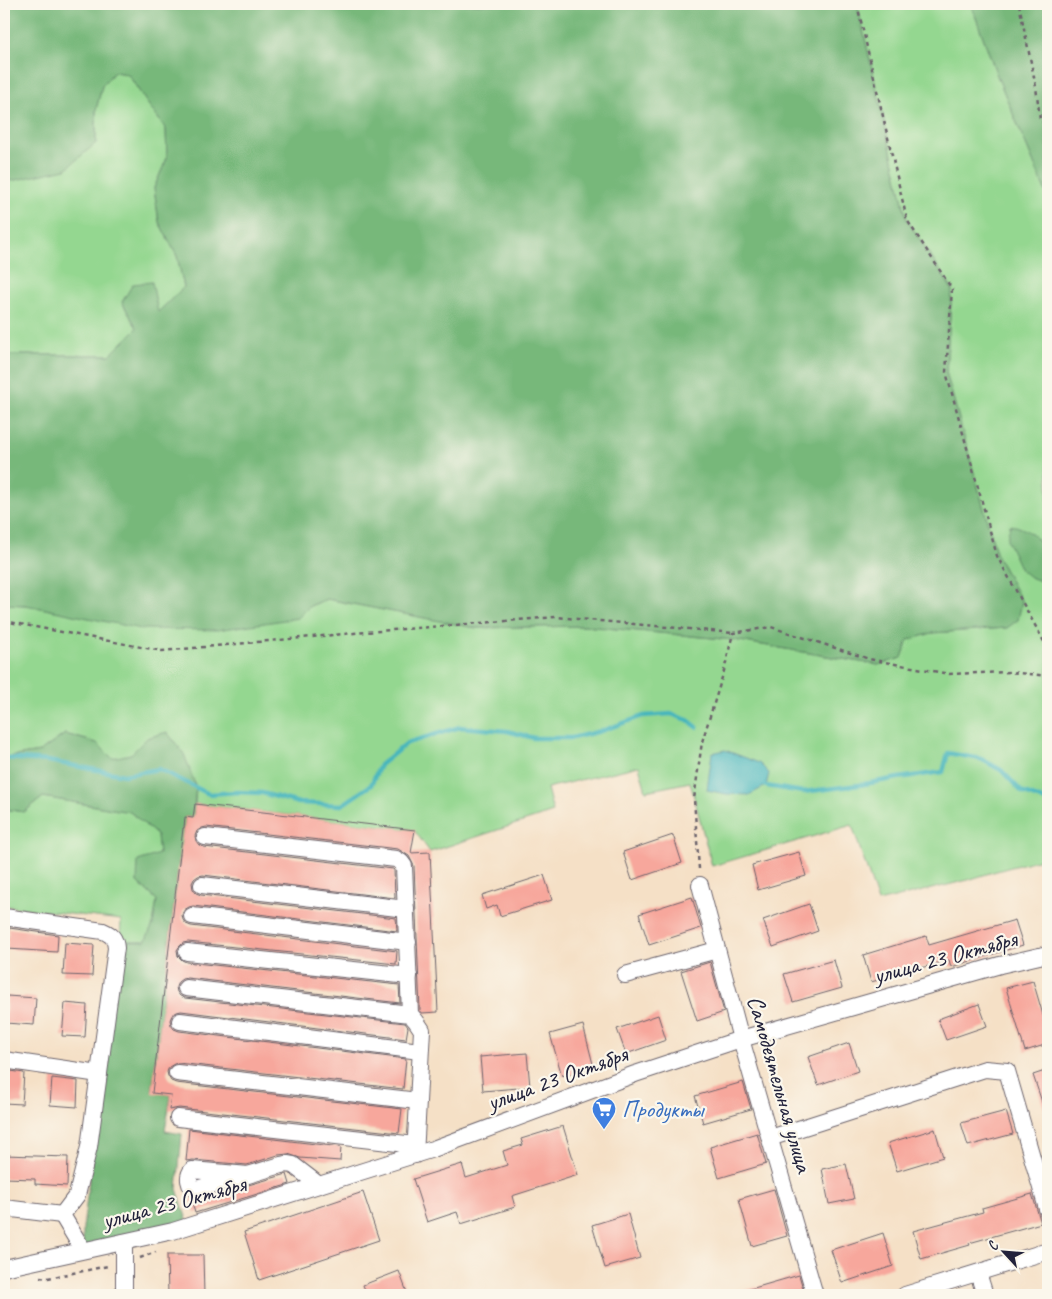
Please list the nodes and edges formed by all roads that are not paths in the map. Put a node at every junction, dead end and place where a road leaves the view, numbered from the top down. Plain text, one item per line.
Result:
1 (204, 837) dead end
2 (202, 885) dead end
3 (700, 885) road end
4 (406, 908) junction
5 (192, 916) dead end
6 (4, 917) edge
7 (408, 942) junction
8 (717, 950) junction
9 (187, 952) dead end
10 (1048, 954) edge
11 (625, 975) dead end
12 (409, 976) junction
13 (186, 988) dead end
14 (410, 1014) junction
15 (180, 1022) dead end
16 (741, 1039) junction
17 (420, 1051) junction
18 (4, 1060) edge
19 (177, 1073) dead end
20 (99, 1074) junction
21 (418, 1101) junction
22 (178, 1118) dead end
23 (770, 1138) junction
24 (415, 1150) junction
25 (248, 1175) dead end
26 (319, 1186) junction
27 (4, 1208) edge
28 (1048, 1212) edge
29 (62, 1215) junction
30 (124, 1242) junction
31 (83, 1250) junction
32 (1048, 1251) edge
33 (4, 1268) edge
34 (978, 1272) junction
35 (124, 1295) edge
36 (815, 1295) edge
37 (905, 1295) edge
38 (985, 1295) edge

1 - 4 street
2 - 4 street
3 - 8 street, Самодеятельная улица
4 - 7 street
5 - 7 street
6 - 20 street
7 - 12 street
8 - 11 street
8 - 16 street, Самодеятельная улица
9 - 12 street
10 - 16 street, улица 23 Октября
12 - 14 street
13 - 14 street
14 - 17 street
15 - 17 street
16 - 23 street, Самодеятельная улица
16 - 24 street, улица 23 Октября
17 - 21 street
18 - 20 street
19 - 21 street
20 - 29 street
21 - 24 street
22 - 24 street
23 - 28 street
23 - 36 street, Самодеятельная улица
24 - 26 street, улица 23 Октября
25 - 26 street
26 - 30 street, улица 23 Октября
27 - 29 street
29 - 31 street
30 - 31 street, улица 23 Октября
30 - 35 street
31 - 33 street, улица 23 Октября
32 - 34 street
34 - 37 street
34 - 38 street

